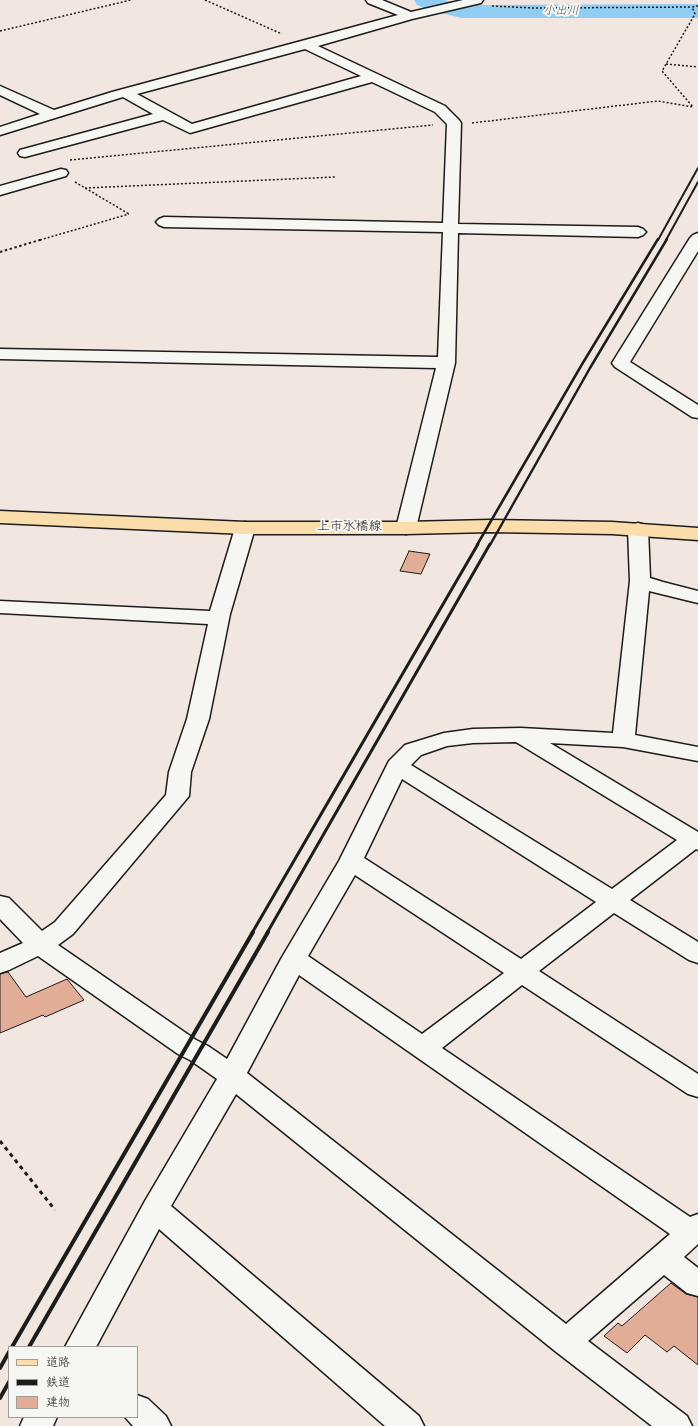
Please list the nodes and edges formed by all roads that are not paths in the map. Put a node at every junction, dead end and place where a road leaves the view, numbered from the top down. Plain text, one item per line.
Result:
1 (372, 0) edge
2 (477, 0) edge
3 (410, 16) junction
4 (306, 45) junction
5 (374, 77) junction
6 (3, 93) edge
7 (125, 93) junction
8 (51, 114) junction
9 (165, 115) junction
10 (0, 131) edge
11 (24, 153) dead end
12 (64, 167) road end
13 (0, 191) edge
14 (164, 222) dead end
15 (451, 228) junction
16 (638, 232) dead end
17 (698, 238) edge
18 (0, 354) edge
19 (446, 363) junction
20 (698, 412) edge
21 (0, 517) edge
22 (245, 528) junction
23 (406, 528) junction
24 (638, 530) junction
25 (698, 534) edge
26 (640, 581) junction
27 (698, 597) edge
28 (0, 607) edge
29 (219, 618) junction
30 (521, 735) junction
31 (624, 740) junction
32 (698, 754) edge
33 (397, 766) junction
34 (696, 840) edge
35 (351, 861) junction
36 (613, 901) junction
37 (0, 904) edge
38 (40, 945) junction
39 (698, 954) edge
40 (294, 959) junction
41 (0, 964) edge
42 (521, 972) junction
43 (423, 1048) junction
44 (232, 1076) junction
45 (698, 1087) edge
46 (155, 1209) junction
47 (694, 1230) edge
48 (663, 1258) junction
49 (698, 1284) edge
50 (566, 1342) junction
51 (81, 1346) edge
52 (138, 1410) edge
53 (155, 1426) edge
54 (408, 1426) edge
55 (676, 1426) edge

1 - 3 street
2 - 3 street
3 - 4 street
4 - 5 street
4 - 7 street
5 - 9 street
5 - 15 street
6 - 8 street
7 - 8 street
7 - 9 street
8 - 10 street
9 - 11 street
12 - 13 street
14 - 15 street
15 - 16 street
15 - 19 street
17 - 20 street
18 - 19 street
19 - 23 street
21 - 22 main road, 上市水橋線
22 - 23 main road, 上市水橋線
22 - 29 street
23 - 24 main road, 上市水橋線
24 - 25 main road, 上市水橋線
24 - 26 street
26 - 27 street
26 - 31 street
28 - 29 street
29 - 38 street
30 - 31 street
30 - 33 street
30 - 34 street
31 - 32 street
33 - 35 street
33 - 36 street
34 - 36 street
35 - 40 street
35 - 42 street
36 - 39 street
36 - 42 street
37 - 38 street
38 - 41 street
38 - 44 street
40 - 43 street
40 - 44 street
42 - 43 street
42 - 45 street
43 - 47 street
44 - 46 street
44 - 50 street
46 - 51 street
46 - 54 street
47 - 48 street
48 - 49 street
48 - 50 street
50 - 55 street
52 - 53 street

